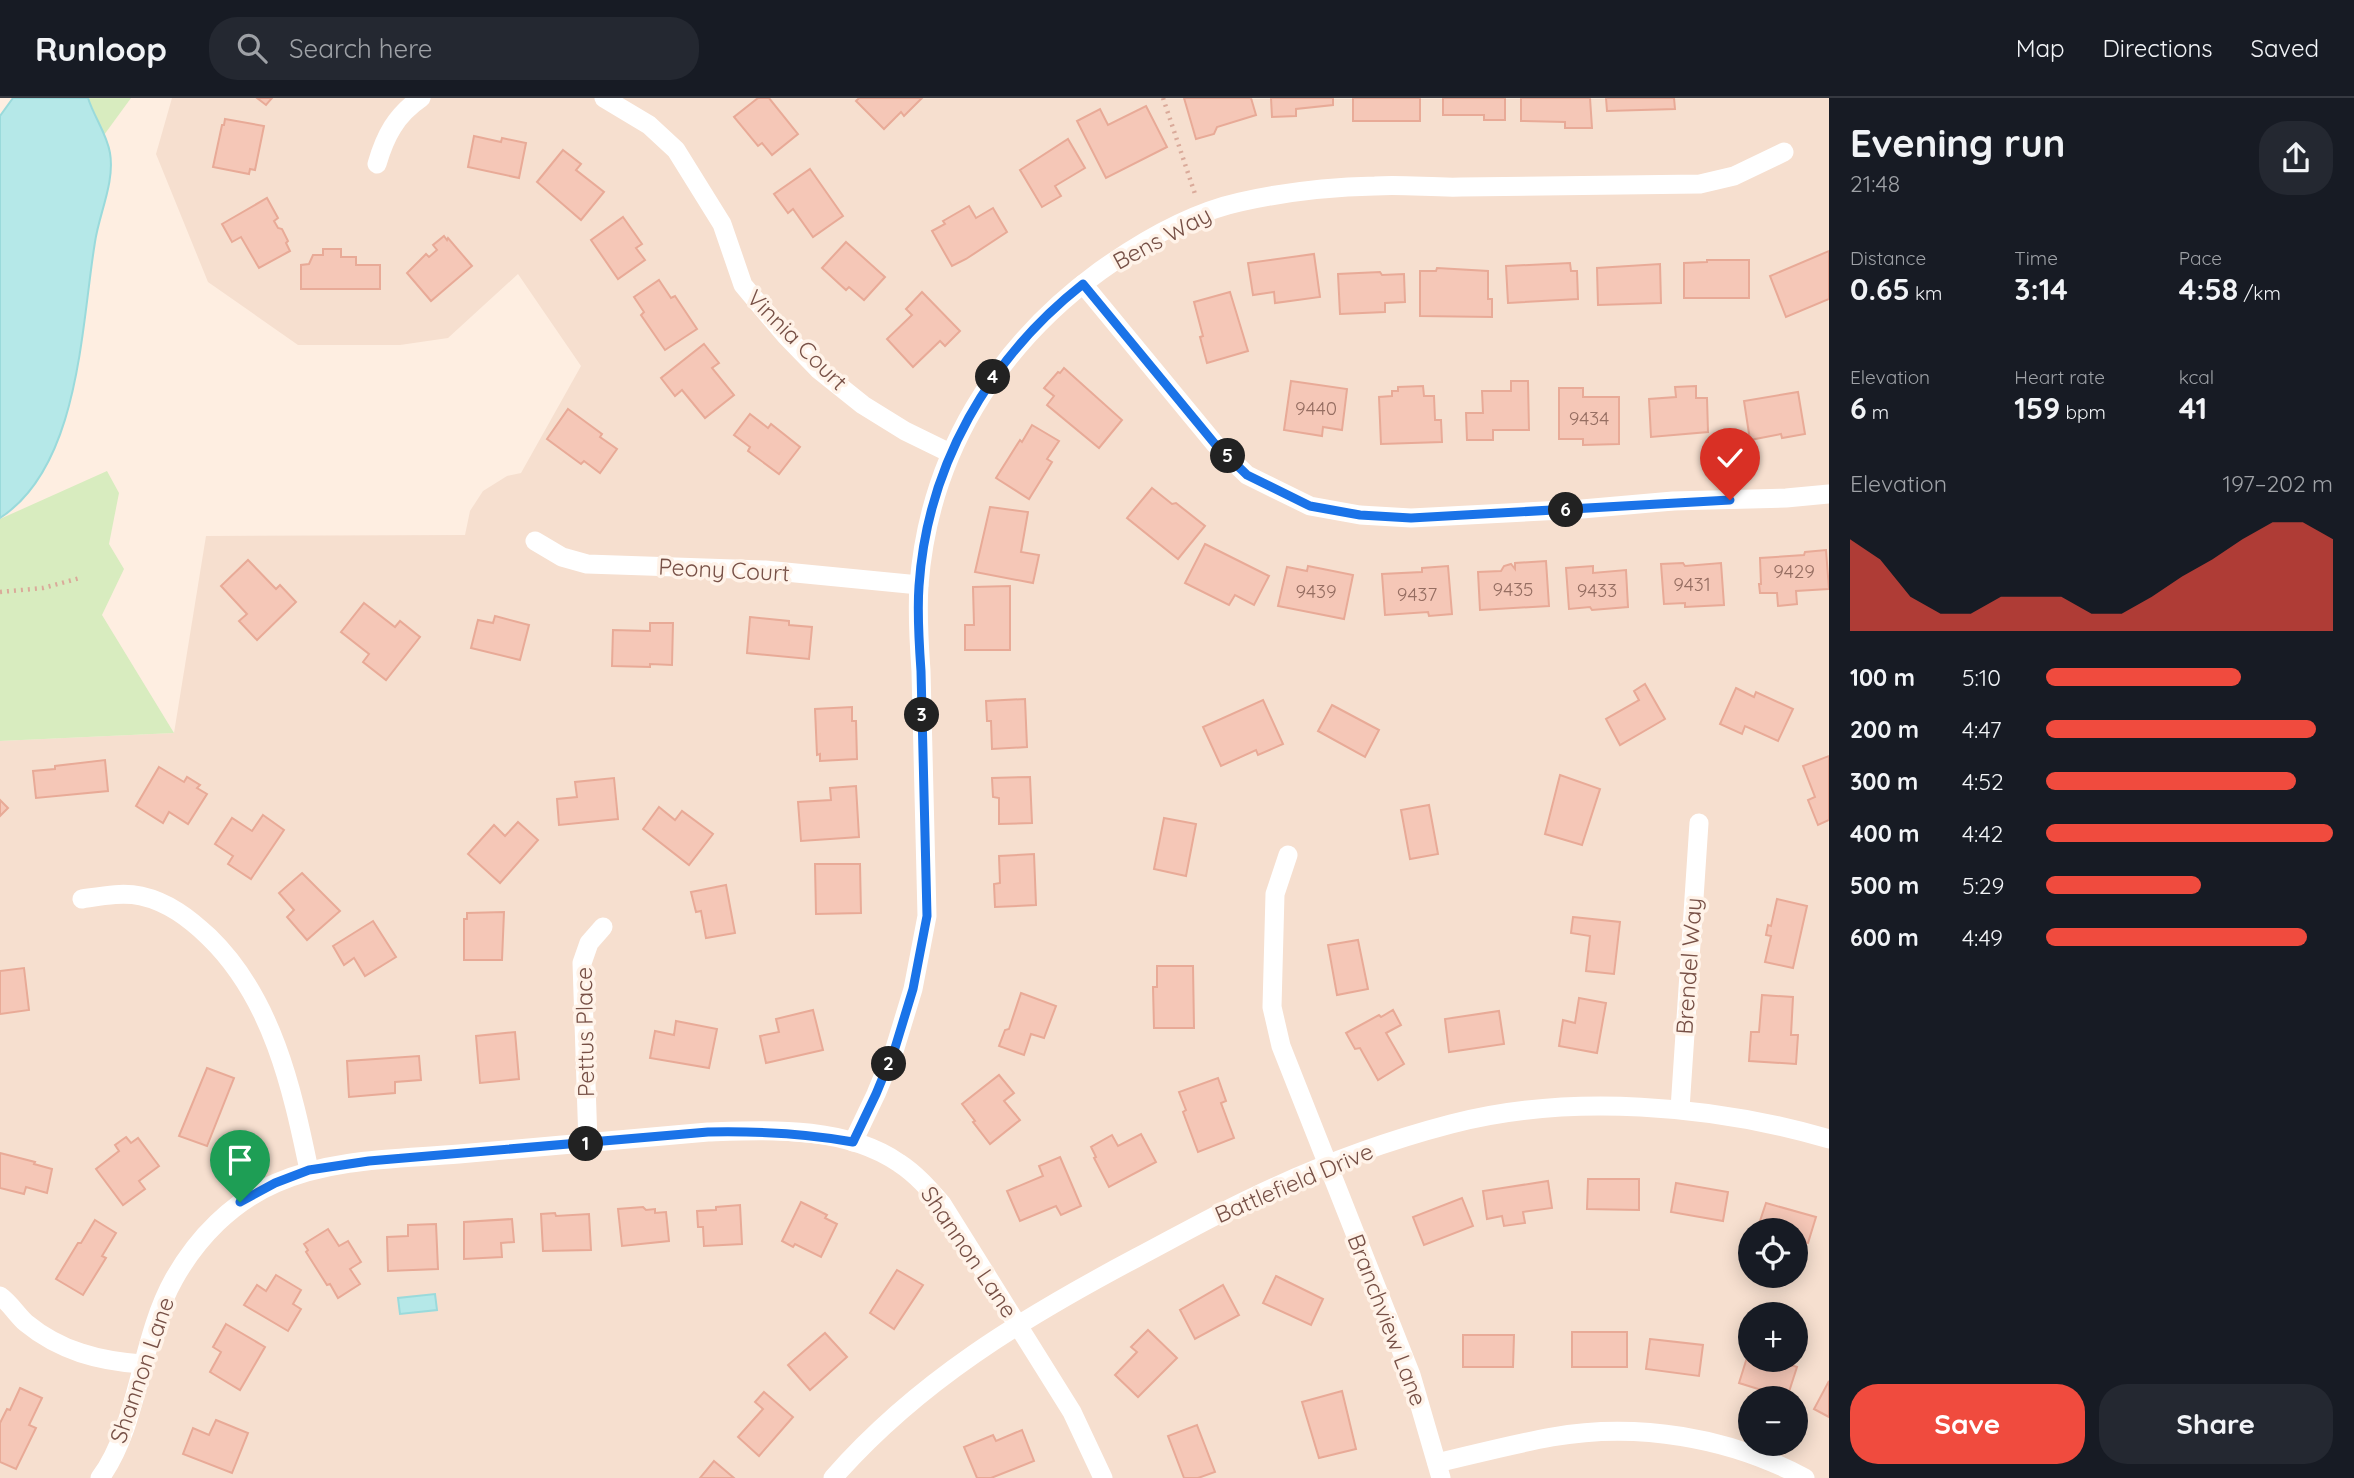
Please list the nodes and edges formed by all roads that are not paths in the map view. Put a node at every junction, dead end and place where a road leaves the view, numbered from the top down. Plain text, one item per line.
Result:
1 (421, 98) edge
2 (604, 98) edge
3 (1784, 152) dead end
4 (377, 164) dead end
5 (1083, 284) junction
6 (950, 453) junction
7 (1829, 494) edge
8 (535, 541) dead end
9 (919, 585) junction
10 (1699, 824) dead end
11 (1288, 855) dead end
12 (82, 899) dead end
13 (603, 927) dead end
14 (1680, 1110) junction
15 (1829, 1139) edge
16 (853, 1142) junction
17 (588, 1143) junction
18 (1327, 1165) junction
19 (309, 1170) junction
20 (0, 1296) edge
21 (1018, 1325) junction
22 (142, 1364) junction
23 (1439, 1470) edge
24 (100, 1478) edge
25 (833, 1478) edge
26 (1104, 1478) edge
27 (1805, 1478) edge

1 - 4 street
2 - 6 street, Vinnia Court
3 - 5 street, Bens Way
5 - 6 street, Bens Way
5 - 7 street
6 - 9 street, Bens Way
8 - 9 street, Peony Court
9 - 16 street, Bens Way
10 - 14 street, Brendel Way
11 - 18 street, Branchview Lane
12 - 19 street
13 - 17 street, Pettus Place
14 - 15 street, Battlefield Drive
14 - 18 street, Battlefield Drive
16 - 17 street, Shannon Lane
16 - 21 street, Shannon Lane
17 - 19 street, Shannon Lane
18 - 21 street, Battlefield Drive
18 - 23 street, Branchview Lane
19 - 22 street, Shannon Lane
20 - 22 street
21 - 25 street, Battlefield Drive
21 - 26 street, Shannon Lane
22 - 24 street, Shannon Lane
23 - 27 street

